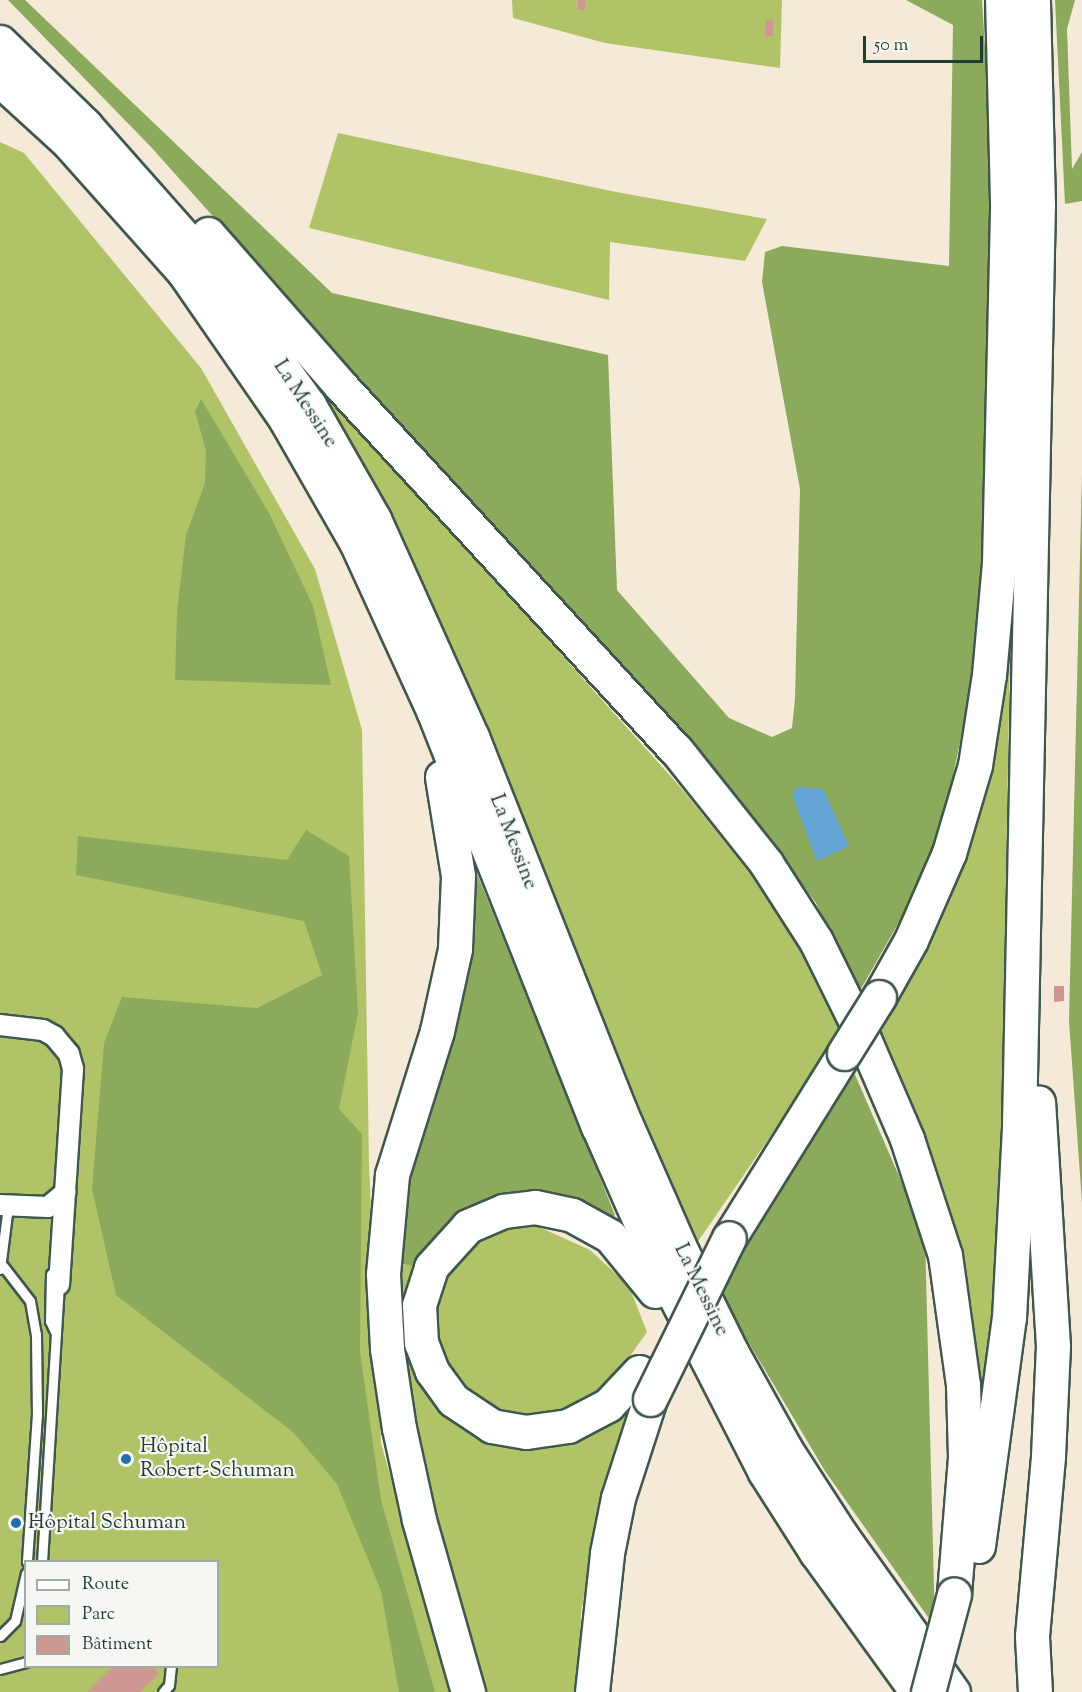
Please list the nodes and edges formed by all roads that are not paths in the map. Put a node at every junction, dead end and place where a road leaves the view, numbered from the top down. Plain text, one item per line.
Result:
1 (1002, 0) edge
2 (1033, 0) edge
3 (0, 42) edge
4 (0, 80) edge
5 (49, 90) junction
6 (0, 106) edge
7 (68, 141) junction
8 (433, 710) junction
9 (1022, 942) junction
10 (0, 1025) edge
11 (66, 1192) junction
12 (4, 1206) edge
13 (61, 1247) junction
14 (2, 1268) edge
15 (58, 1285) joint
16 (56, 1336) junction
17 (645, 1385) junction
18 (765, 1472) junction
19 (27, 1560) edge
20 (42, 1560) edge
21 (24, 1582) edge
22 (959, 1600) junction
23 (0, 1636) edge
24 (24, 1663) edge
25 (171, 1668) edge
26 (0, 1669) edge
27 (163, 1692) edge
28 (468, 1692) edge
29 (592, 1692) edge
30 (917, 1692) edge
31 (928, 1692) edge
32 (940, 1692) edge
33 (953, 1692) edge
34 (1035, 1692) edge

1 - 17 highway, bridge
2 - 9 highway
3 - 5 highway, La Messine
4 - 7 highway, La Messine
5 - 22 highway
5 - 33 highway, La Messine
6 - 7 highway
7 - 8 highway, La Messine
8 - 18 highway, La Messine
8 - 28 highway
9 - 22 highway
9 - 34 highway
10 - 11 street
11 - 12 street
11 - 13 street
12 - 14 lane
13 - 15 street
13 - 16 lane
14 - 19 lane
15 - 16 lane
16 - 20 lane
17 - 18 highway
17 - 29 highway
18 - 30 highway, La Messine
21 - 23 lane
22 - 31 highway, bridge
22 - 32 highway
24 - 26 lane
25 - 27 lane

